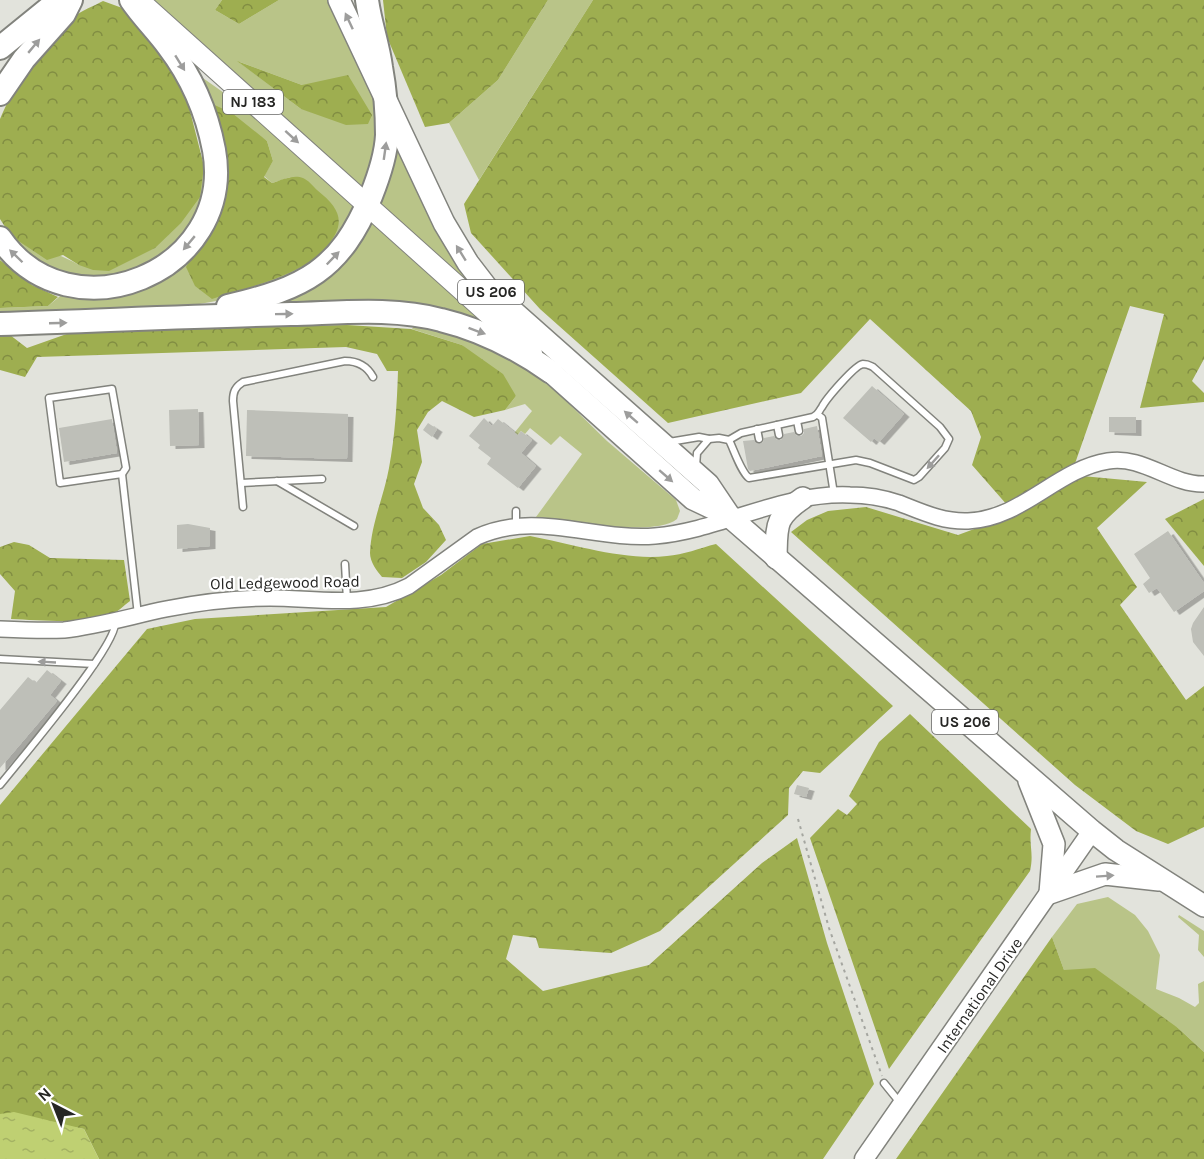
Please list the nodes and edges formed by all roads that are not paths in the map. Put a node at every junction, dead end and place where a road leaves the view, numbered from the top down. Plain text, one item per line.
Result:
1 (59, 0) edge
2 (71, 0) edge
3 (131, 0) edge
4 (139, 0) edge
5 (339, 0) edge
6 (367, 0) edge
7 (0, 48) edge
8 (0, 94) edge
9 (384, 95) junction
10 (367, 205) junction
11 (0, 238) edge
12 (184, 316) junction
13 (0, 324) edge
14 (551, 372) junction
15 (373, 377) dead end
16 (818, 415) junction
17 (797, 421) junction
18 (777, 425) junction
19 (757, 429) junction
20 (799, 430) dead end
21 (779, 435) dead end
22 (652, 436) junction
23 (709, 439) junction
24 (759, 439) dead end
25 (729, 440) junction
26 (805, 459) dead end
27 (784, 464) dead end
28 (830, 464) junction
29 (764, 468) dead end
30 (807, 468) junction
31 (786, 472) junction
32 (122, 474) junction
33 (698, 475) junction
34 (766, 476) junction
35 (322, 479) dead end
36 (277, 481) junction
37 (241, 483) junction
38 (1204, 484) edge
39 (834, 495) junction
40 (803, 498) junction
41 (243, 507) dead end
42 (731, 518) junction
43 (354, 526) dead end
44 (776, 558) junction
45 (345, 564) dead end
46 (347, 600) junction
47 (138, 616) junction
48 (115, 621) junction
49 (0, 629) edge
50 (0, 659) edge
51 (94, 664) junction
52 (1027, 777) junction
53 (0, 785) edge
54 (1092, 831) junction
55 (1163, 881) junction
56 (1050, 893) junction
57 (1204, 906) edge
58 (884, 1083) road end
59 (902, 1105) junction
60 (864, 1159) edge

1 - 7 highway
8 -> 2 highway
3 -> 11 highway
4 -> 10 main road, NJ 183
9 -> 5 highway, US 206
6 - 9 highway
10 -> 9 highway
22 -> 9 highway, US 206
12 -> 10 highway
10 - 14 main road, NJ 183
13 -> 12 highway, US 206
12 -> 14 highway, US 206
14 -> 42 highway, US 206
15 - 37 lane
16 - 17 lane
16 - 28 lane
16 -> 28 lane
17 - 18 lane
17 - 20 lane
18 - 19 lane
18 - 21 lane
19 - 24 lane
19 - 25 lane
22 - 23 lane
22 - 33 highway, US 206
23 - 25 lane
23 - 33 lane
25 - 34 lane
26 - 30 lane
27 - 31 lane
28 - 30 lane
28 - 39 lane
29 - 34 lane
30 - 31 lane
31 - 34 lane
32 - 32 lane
32 - 47 lane
33 - 42 highway, US 206
35 - 36 lane
36 - 37 lane
36 - 43 lane
37 - 41 lane
38 - 39 street, Old Ledgewood Road
39 - 40 street, Old Ledgewood Road
40 - 42 street, Old Ledgewood Road
40 - 44 highway
42 - 44 highway, US 206
42 - 46 street, Old Ledgewood Road
44 - 52 highway, US 206
45 - 46 lane
46 - 47 street, Old Ledgewood Road
47 - 48 street, Old Ledgewood Road
48 - 49 street, Old Ledgewood Road
48 - 51 lane
51 -> 50 lane
51 - 53 lane
52 - 54 highway, US 206
52 - 56 highway
54 - 55 highway, US 206
54 - 56 main road, International Drive
56 -> 55 highway
55 - 57 highway, US 206
56 - 59 main road, International Drive
58 - 59 lane
59 - 60 main road, International Drive

